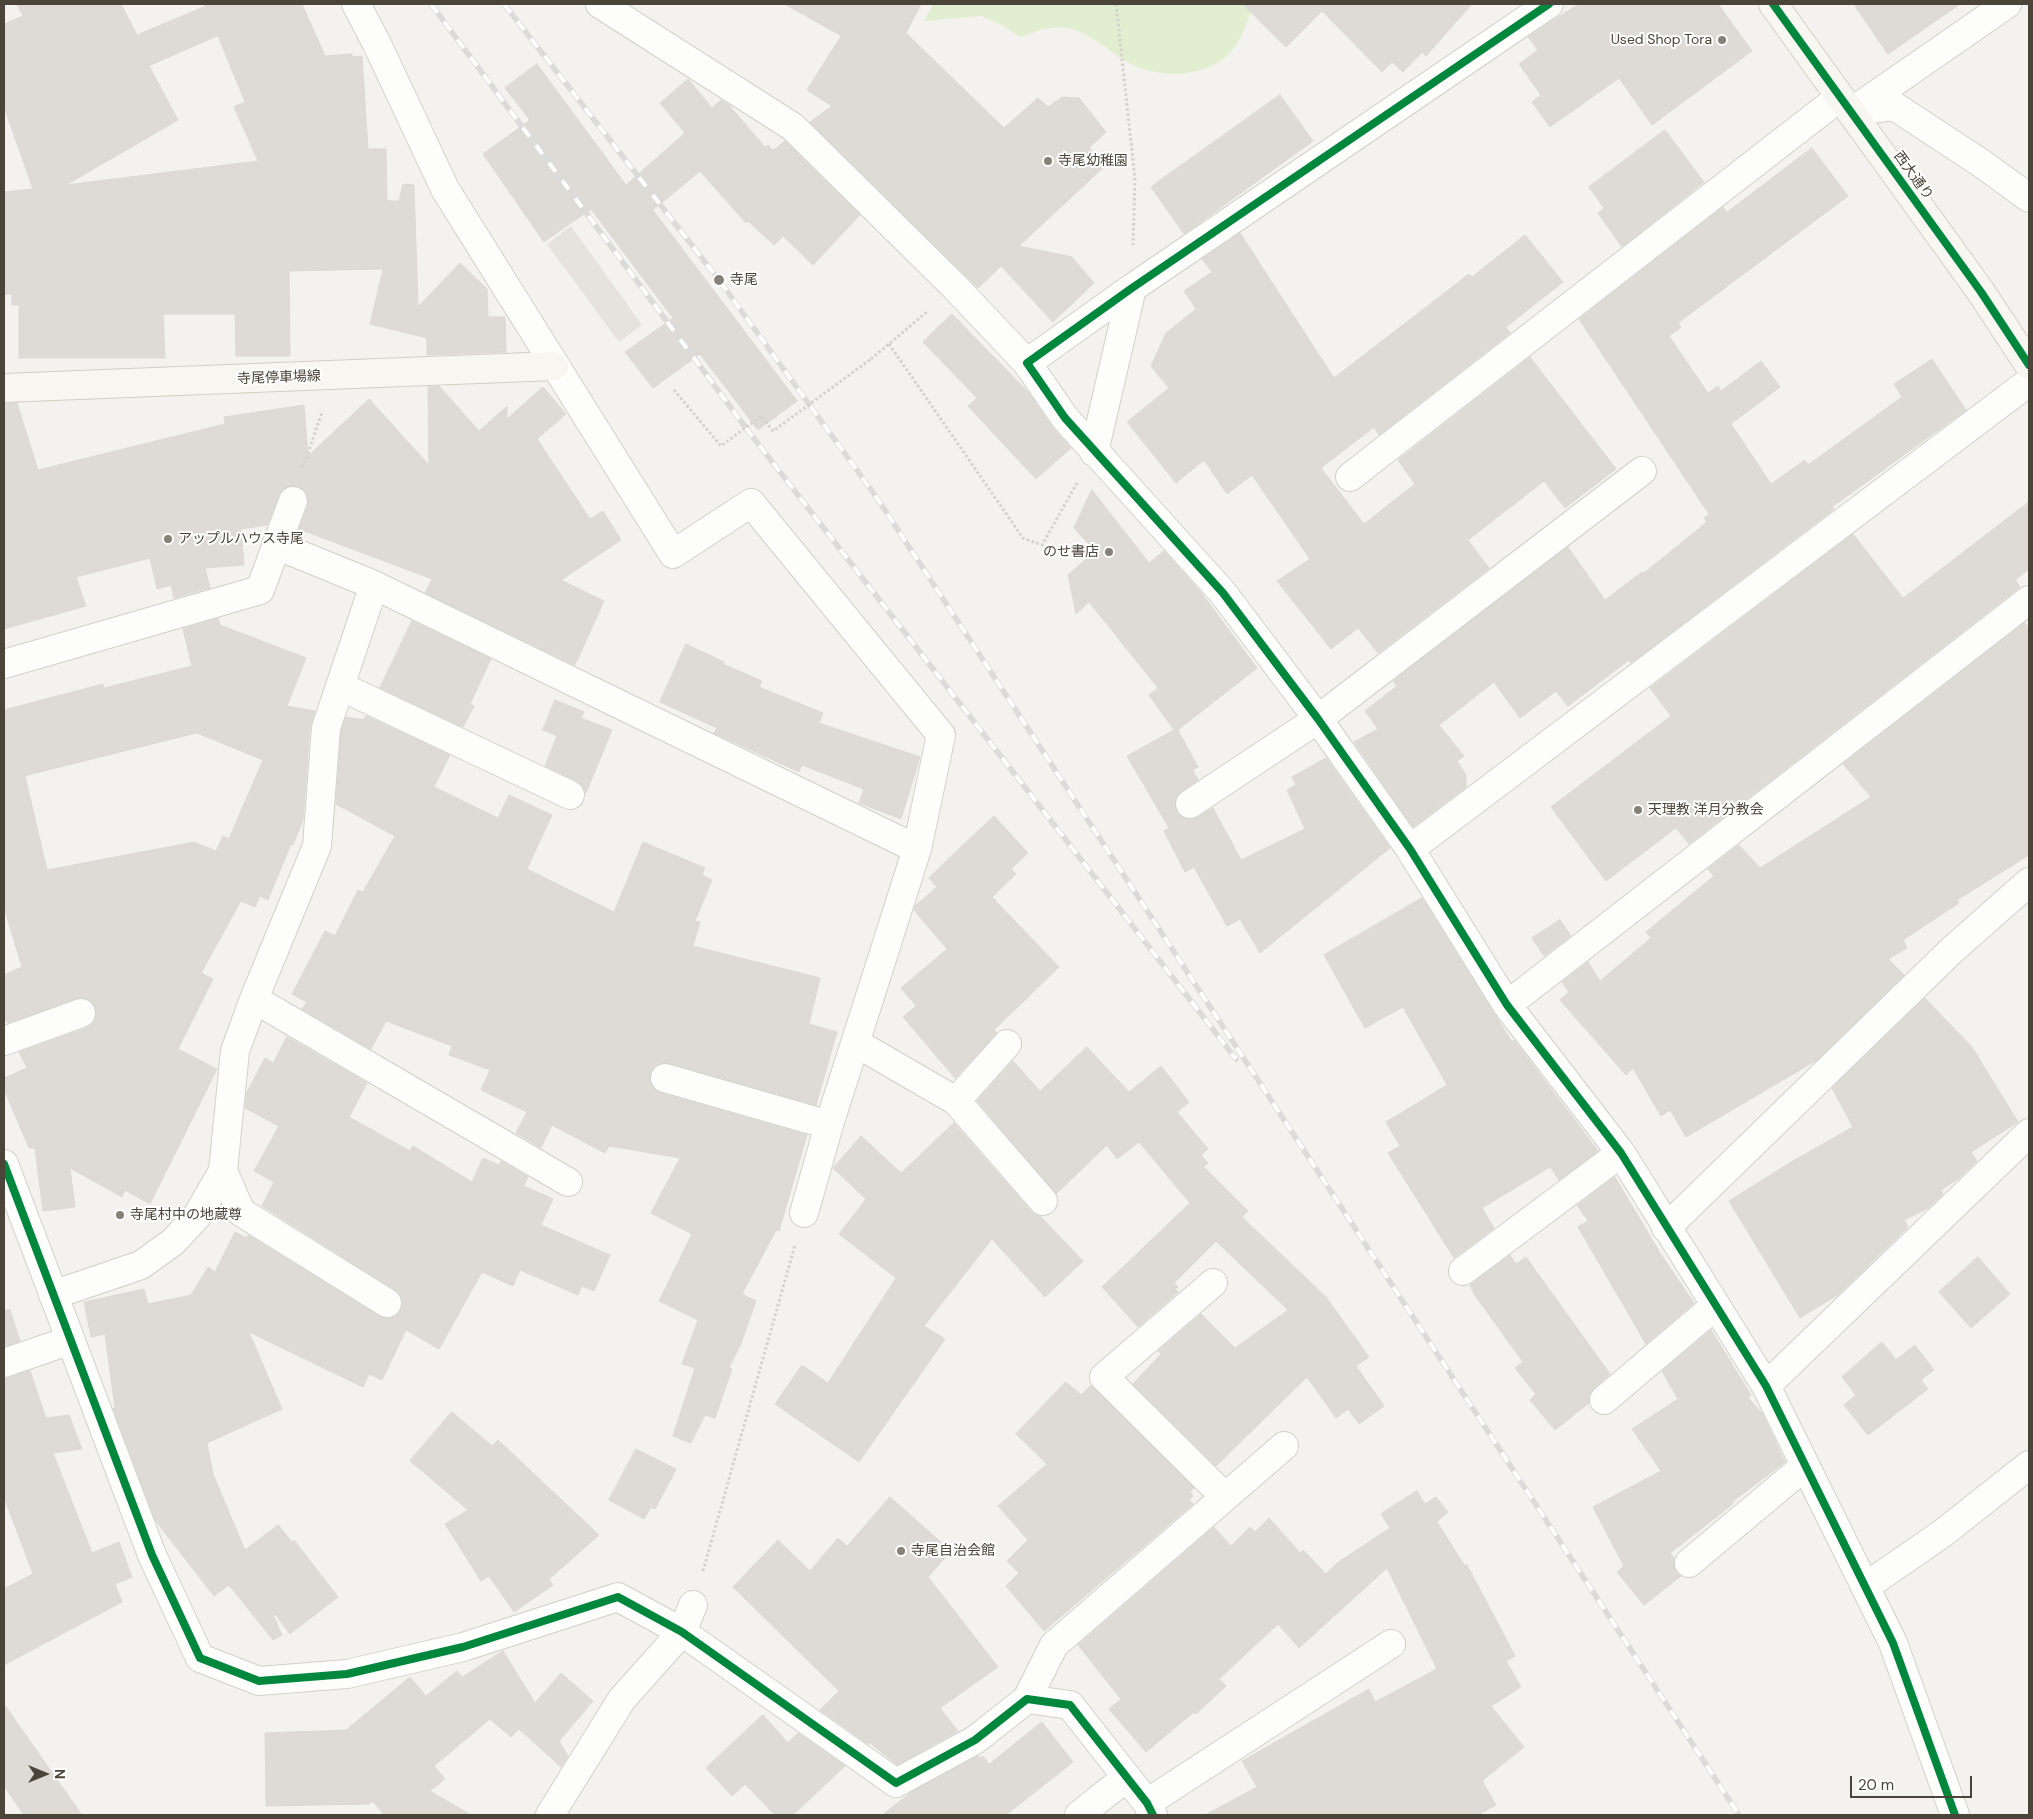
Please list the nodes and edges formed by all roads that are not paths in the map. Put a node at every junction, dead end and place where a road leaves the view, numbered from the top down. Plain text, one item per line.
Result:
1 (356, 4) edge
2 (600, 4) edge
3 (1548, 4) edge
4 (1773, 4) edge
5 (2007, 4) edge
6 (1846, 105) junction
7 (2029, 198) edge
8 (1132, 288) junction
9 (1027, 363) junction
10 (2029, 365) edge
11 (554, 366) junction
12 (2029, 382) edge
13 (4, 388) edge
14 (1094, 452) junction
15 (1642, 471) dead end
16 (1350, 477) dead end
17 (292, 501) road end
18 (276, 545) junction
19 (374, 585) junction
20 (2029, 600) edge
21 (4, 664) edge
22 (340, 686) junction
23 (1318, 719) junction
24 (570, 794) dead end
25 (1190, 804) dead end
26 (917, 849) junction
27 (1410, 849) junction
28 (2029, 882) edge
29 (254, 999) junction
30 (1507, 1005) junction
31 (81, 1013) dead end
32 (4, 1041) edge
33 (856, 1043) junction
34 (1007, 1044) dead end
35 (665, 1078) dead end
36 (956, 1101) junction
37 (828, 1125) junction
38 (2029, 1133) edge
39 (1621, 1153) junction
40 (4, 1164) edge
41 (222, 1171) junction
42 (568, 1182) dead end
43 (1043, 1200) dead end
44 (804, 1214) road end
45 (1666, 1228) junction
46 (1463, 1271) dead end
47 (1213, 1283) dead end
48 (53, 1295) junction
49 (387, 1303) dead end
50 (1715, 1306) junction
51 (71, 1340) junction
52 (4, 1363) edge
53 (1766, 1386) junction
54 (1604, 1400) dead end
55 (1284, 1446) dead end
56 (2029, 1465) edge
57 (1805, 1466) junction
58 (1225, 1497) junction
59 (1689, 1563) dead end
60 (1865, 1587) junction
61 (693, 1606) road end
62 (682, 1632) junction
63 (1391, 1644) dead end
64 (1027, 1699) junction
65 (1127, 1777) junction
66 (1150, 1809) edge
67 (550, 1815) edge
68 (1079, 1815) edge
69 (1955, 1815) edge

1 - 11 street
2 - 9 street
3 - 8 street
4 - 6 main road, 西大通り
5 - 6 street
6 - 7 street
6 - 10 main road, 西大通り
6 - 16 street
8 - 9 street
8 - 14 street
9 - 14 street
11 - 13 main road, 寺尾停車場線
11 - 26 street
12 - 27 street
14 - 23 street
15 - 23 street
17 - 18 street
18 - 19 street
18 - 21 street
19 - 22 street
19 - 26 street
20 - 30 street
22 - 24 street
22 - 29 street
23 - 25 street
23 - 27 street
26 - 33 street
27 - 30 street
28 - 45 street
29 - 41 street
29 - 42 street
30 - 39 street
31 - 32 street
33 - 36 street
33 - 37 street
34 - 36 street
35 - 37 street
36 - 43 street
37 - 44 street
38 - 53 street
39 - 45 street
39 - 46 street
40 - 48 street
41 - 48 street
41 - 49 street
45 - 50 street
47 - 58 street
48 - 51 street
50 - 53 street
50 - 54 street
51 - 52 street
51 - 62 street
53 - 57 street
55 - 58 street
56 - 60 street
57 - 59 street
57 - 60 street
58 - 64 street
60 - 69 street
61 - 62 street
62 - 64 street
62 - 67 street
63 - 66 street
64 - 65 street
65 - 66 street
65 - 68 street

